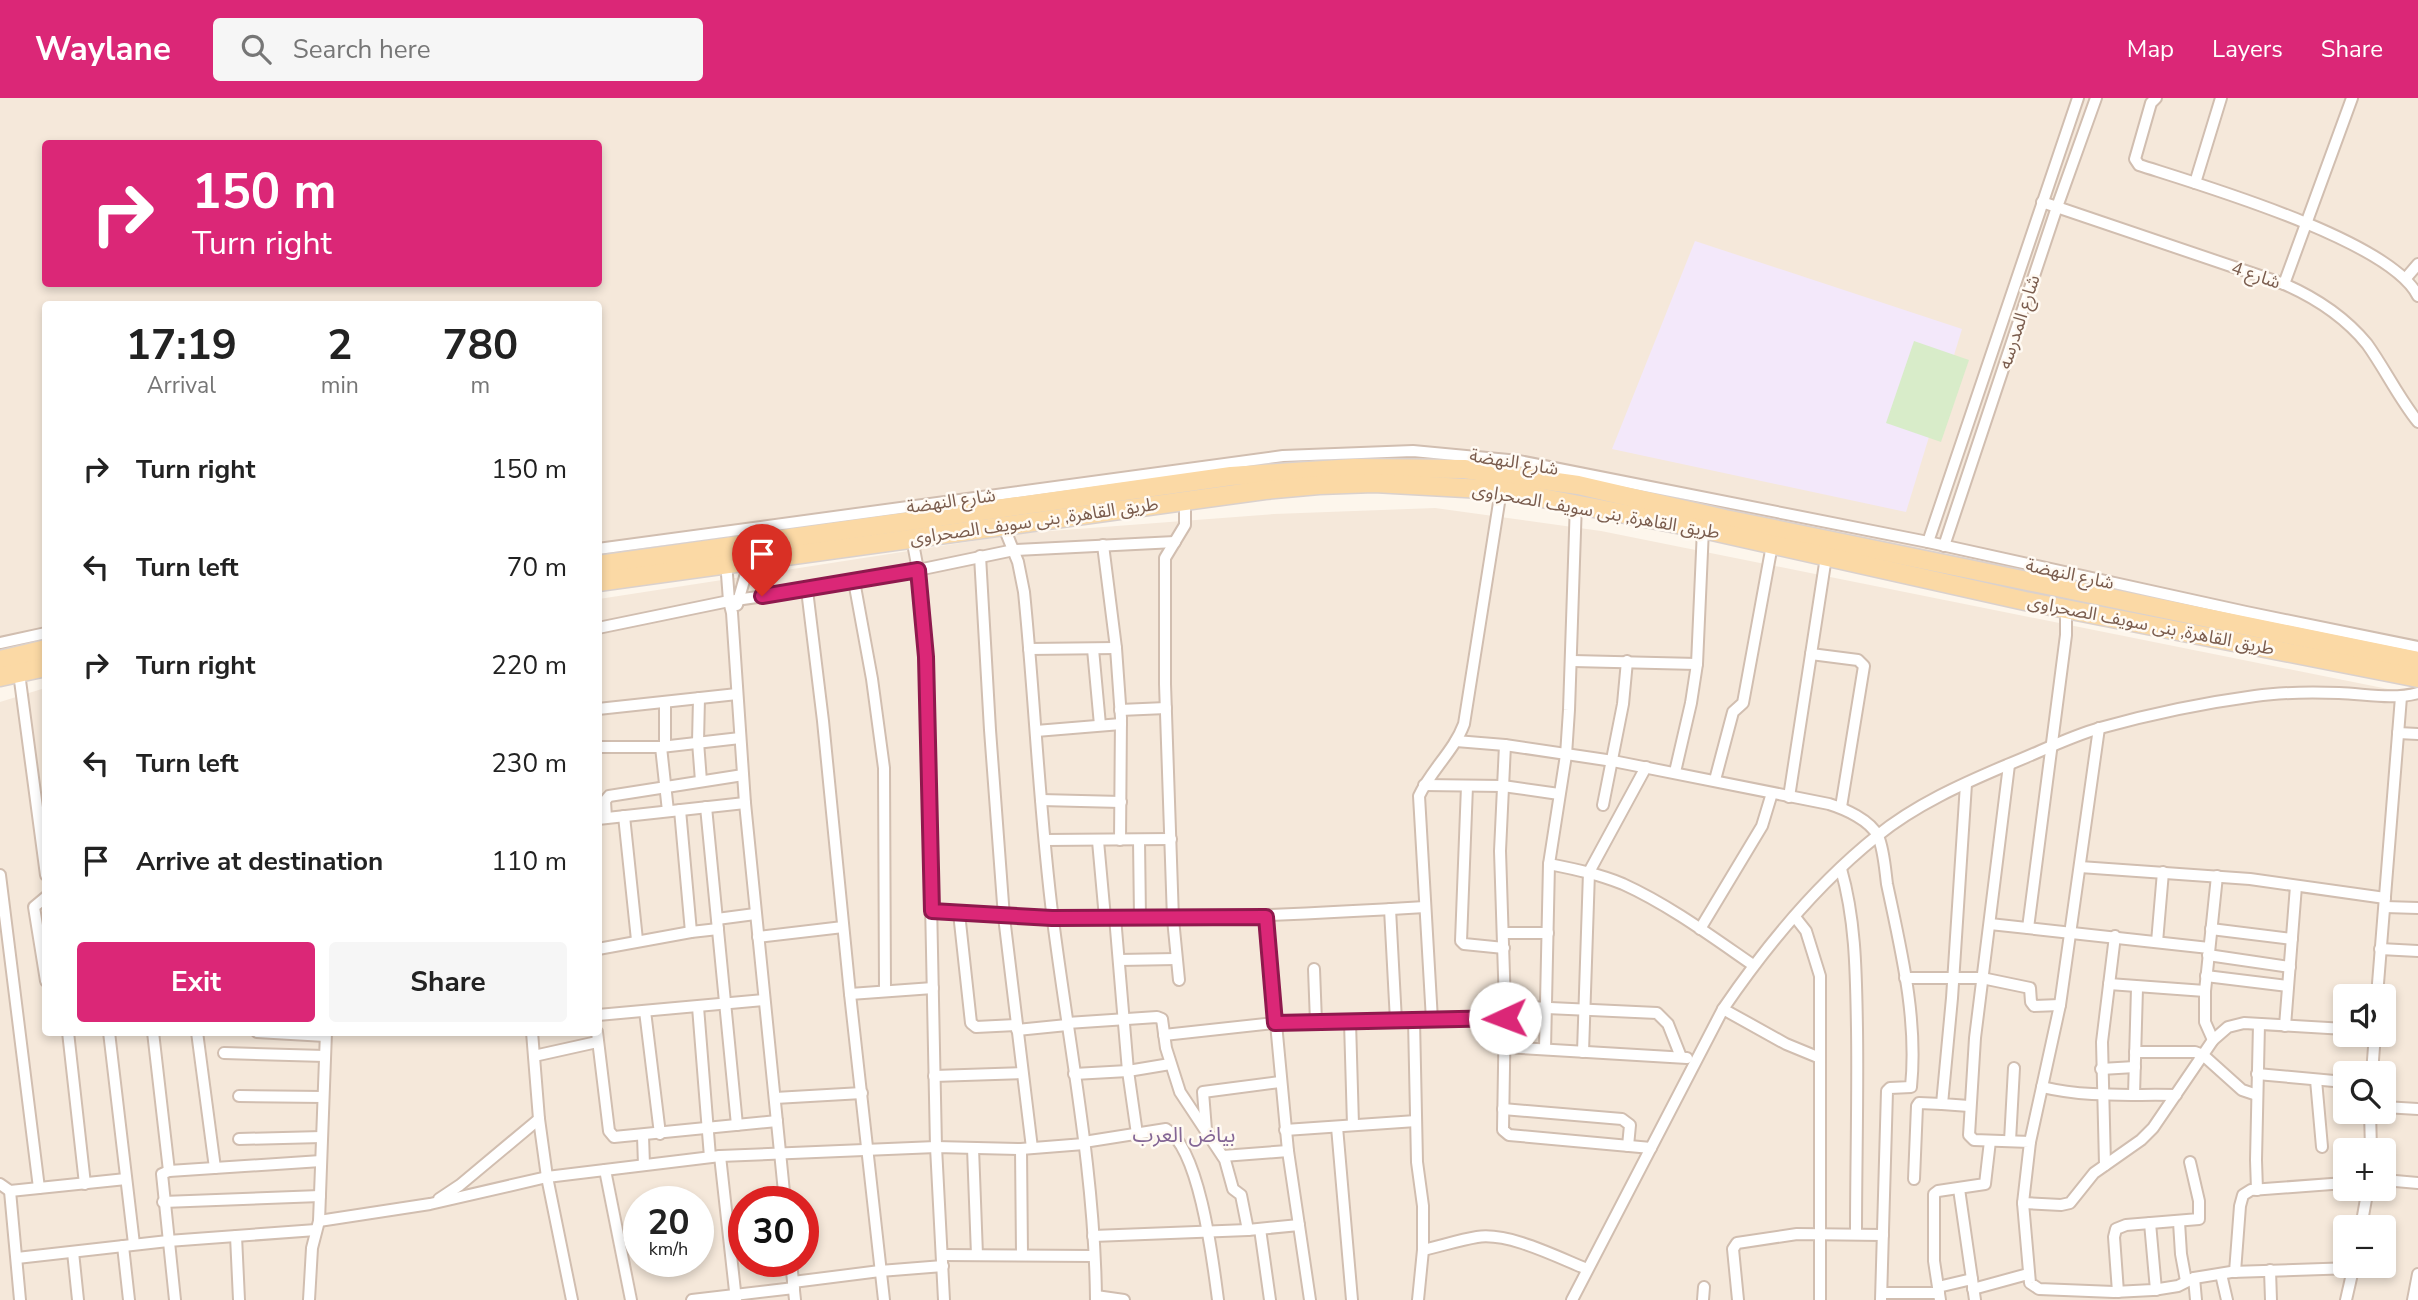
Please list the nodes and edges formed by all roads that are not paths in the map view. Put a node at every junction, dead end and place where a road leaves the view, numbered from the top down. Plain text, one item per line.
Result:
1 (2078, 98) edge
2 (2096, 98) edge
3 (2156, 98) edge
4 (2221, 98) edge
5 (2352, 98) edge
6 (2195, 183) junction
7 (2042, 202) junction
8 (2057, 207) junction
9 (2306, 223) junction
10 (2418, 264) edge
11 (2406, 278) junction
12 (2284, 284) junction
13 (2418, 296) edge
14 (2418, 422) edge
15 (1555, 475) junction
16 (1579, 479) junction
17 (1501, 490) junction
18 (1185, 500) junction
19 (1575, 504) junction
20 (1727, 510) junction
21 (1003, 525) junction
22 (1703, 529) junction
23 (912, 538) junction
24 (1175, 542) junction
25 (1928, 542) junction
26 (1102, 545) junction
27 (1772, 545) junction
28 (1944, 546) junction
29 (602, 548) edge
30 (1014, 550) junction
31 (750, 552) junction
32 (725, 556) junction
33 (980, 556) junction
34 (1826, 557) junction
35 (602, 565) edge
36 (918, 570) junction
37 (2031, 574) junction
38 (602, 581) edge
39 (854, 581) junction
40 (807, 590) junction
41 (734, 600) junction
42 (2025, 601) junction
43 (2066, 608) junction
44 (602, 627) edge
45 (42, 635) edge
46 (0, 643) edge
47 (2418, 647) edge
48 (1029, 649) junction
49 (1093, 649) junction
50 (1116, 649) junction
51 (42, 650) edge
52 (1811, 654) junction
53 (0, 660) edge
54 (1573, 661) junction
55 (1627, 661) junction
56 (2418, 661) edge
57 (1697, 664) junction
58 (42, 668) edge
59 (19, 673) junction
60 (0, 677) edge
61 (2418, 678) edge
62 (2418, 693) edge
63 (737, 694) junction
64 (2401, 697) junction
65 (699, 698) junction
66 (665, 702) junction
67 (1166, 708) junction
68 (602, 709) edge
69 (1121, 710) junction
70 (1121, 724) junction
71 (1100, 725) junction
72 (2099, 728) junction
73 (1036, 731) junction
74 (2398, 733) junction
75 (2418, 734) edge
76 (740, 738) junction
77 (1456, 741) junction
78 (698, 742) junction
79 (1505, 745) junction
80 (2051, 746) junction
81 (602, 747) edge
82 (663, 747) junction
83 (1566, 755) junction
84 (1613, 761) junction
85 (2009, 765) junction
86 (1646, 767) junction
87 (1675, 772) junction
88 (743, 775) junction
89 (1715, 780) junction
90 (701, 781) junction
91 (1966, 784) junction
92 (1424, 785) junction
93 (665, 786) junction
94 (1467, 786) junction
95 (1503, 786) junction
96 (1772, 793) junction
97 (1559, 794) junction
98 (1789, 797) junction
99 (1041, 800) junction
100 (1121, 802) junction
101 (745, 803) junction
102 (1602, 805) dead end
103 (706, 807) junction
104 (1841, 807) junction
105 (681, 810) junction
106 (668, 811) junction
107 (624, 816) junction
108 (602, 819) edge
109 (1878, 835) junction
110 (1171, 839) junction
111 (1045, 840) junction
112 (1120, 840) junction
113 (1139, 840) junction
114 (1098, 841) junction
115 (42, 845) edge
116 (1549, 864) junction
117 (2080, 867) junction
118 (1841, 869) junction
119 (1589, 872) junction
120 (2162, 872) junction
121 (0, 875) edge
122 (2217, 876) junction
123 (2296, 886) junction
124 (42, 900) edge
125 (2385, 902) junction
126 (1425, 907) junction
127 (2418, 908) edge
128 (1390, 909) junction
129 (932, 911) junction
130 (959, 913) junction
131 (755, 914) junction
132 (1004, 917) junction
133 (1266, 917) junction
134 (1795, 917) junction
135 (1052, 918) junction
136 (1110, 918) junction
137 (1140, 918) junction
138 (1173, 919) junction
139 (717, 924) junction
140 (1990, 924) junction
141 (843, 927) junction
142 (2028, 928) junction
143 (1700, 929) junction
144 (2211, 929) junction
145 (691, 932) junction
146 (1504, 933) junction
147 (1548, 933) junction
148 (2071, 933) junction
149 (2115, 936) junction
150 (758, 937) junction
151 (2292, 939) junction
152 (637, 940) junction
153 (2157, 942) junction
154 (602, 948) edge
155 (1504, 948) junction
156 (2381, 949) junction
157 (2209, 951) junction
158 (2418, 951) edge
159 (42, 956) edge
160 (1177, 959) junction
161 (1119, 960) junction
162 (1753, 965) junction
163 (2290, 967) junction
164 (1314, 969) dead end
165 (2206, 976) junction
166 (1952, 977) junction
167 (1905, 978) junction
168 (1982, 978) junction
169 (1179, 980) dead end
170 (2109, 984) junction
171 (2378, 984) edge
172 (2288, 986) junction
173 (933, 988) junction
174 (2137, 988) junction
175 (885, 991) junction
176 (2205, 991) junction
177 (850, 994) junction
178 (764, 1000) junction
179 (725, 1004) junction
180 (2060, 1005) junction
181 (1546, 1006) junction
182 (698, 1007) junction
183 (1584, 1009) junction
184 (1723, 1009) junction
185 (645, 1011) junction
186 (1505, 1012) junction
187 (602, 1015) edge
188 (1123, 1018) junction
189 (1414, 1020) junction
190 (1432, 1020) junction
191 (1396, 1021) junction
192 (1316, 1022) junction
193 (1350, 1022) junction
194 (1275, 1023) junction
195 (1067, 1024) junction
196 (2259, 1024) junction
197 (2285, 1026) junction
198 (1017, 1028) junction
199 (2333, 1028) edge
200 (1164, 1035) junction
201 (68, 1036) edge
202 (109, 1036) edge
203 (153, 1036) edge
204 (198, 1036) edge
205 (326, 1036) edge
206 (532, 1036) edge
207 (597, 1037) edge
208 (2213, 1040) junction
209 (1505, 1047) junction
210 (1545, 1049) junction
211 (1583, 1052) junction
212 (2135, 1052) junction
213 (224, 1053) dead end
214 (2203, 1055) junction
215 (325, 1056) junction
216 (534, 1056) junction
217 (1681, 1058) junction
218 (1697, 1058) junction
219 (1820, 1058) junction
220 (1170, 1064) junction
221 (2135, 1067) junction
222 (2014, 1068) dead end
223 (2101, 1069) junction
224 (1128, 1071) junction
225 (1022, 1073) junction
226 (1074, 1074) junction
227 (2257, 1074) junction
228 (934, 1076) junction
229 (2316, 1080) junction
230 (2333, 1081) edge
231 (1280, 1082) junction
232 (2042, 1087) junction
233 (862, 1093) junction
234 (2134, 1095) junction
235 (2176, 1095) junction
236 (2257, 1095) junction
237 (239, 1096) dead end
238 (2102, 1096) junction
239 (323, 1097) junction
240 (775, 1098) junction
241 (1942, 1104) junction
242 (1969, 1106) junction
243 (2396, 1108) edge
244 (1503, 1109) junction
245 (2418, 1109) edge
246 (539, 1119) junction
247 (777, 1121) junction
248 (1416, 1121) junction
249 (737, 1125) junction
250 (1353, 1125) junction
251 (1337, 1127) junction
252 (708, 1128) junction
253 (1285, 1130) junction
254 (1206, 1131) junction
255 (1137, 1133) junction
256 (660, 1134) junction
257 (643, 1136) junction
258 (321, 1137) junction
259 (239, 1139) dead end
260 (1990, 1140) junction
261 (2010, 1141) junction
262 (2030, 1142) junction
263 (1084, 1143) junction
264 (1629, 1146) junction
265 (936, 1147) junction
266 (2322, 1147) dead end
267 (973, 1148) junction
268 (1651, 1148) junction
269 (1027, 1149) junction
270 (866, 1150) junction
271 (1288, 1151) junction
272 (780, 1153) junction
273 (715, 1156) junction
274 (1223, 1156) junction
275 (321, 1161) junction
276 (2190, 1162) dead end
277 (2105, 1165) junction
278 (644, 1166) junction
279 (215, 1168) junction
280 (605, 1170) junction
281 (169, 1171) junction
282 (547, 1177) junction
283 (1914, 1179) dead end
284 (126, 1180) junction
285 (2396, 1181) edge
286 (2418, 1183) edge
287 (85, 1184) junction
288 (2333, 1184) edge
289 (783, 1186) edge
290 (5, 1188) edge
291 (39, 1188) junction
292 (1959, 1189) junction
293 (2257, 1190) junction
294 (320, 1196) junction
295 (163, 1202) junction
296 (2024, 1203) junction
297 (430, 1204) junction
298 (2179, 1222) junction
299 (2150, 1223) junction
300 (1299, 1225) junction
301 (318, 1226) junction
302 (1260, 1229) junction
303 (1248, 1230) junction
304 (1208, 1232) junction
305 (1819, 1234) junction
306 (1856, 1234) junction
307 (1883, 1235) junction
308 (236, 1236) junction
309 (1093, 1236) junction
310 (168, 1241) junction
311 (128, 1245) junction
312 (1423, 1250) junction
313 (73, 1252) junction
314 (977, 1255) junction
315 (1022, 1255) junction
316 (1094, 1256) junction
317 (17, 1258) junction
318 (942, 1261) junction
319 (2333, 1268) edge
320 (1587, 1269) junction
321 (2270, 1270) junction
322 (880, 1271) junction
323 (2235, 1272) junction
324 (2028, 1274) junction
325 (2221, 1274) junction
326 (2418, 1274) edge
327 (792, 1277) edge
328 (2351, 1278) edge
329 (2190, 1280) junction
330 (793, 1285) junction
331 (1704, 1287) dead end
332 (1973, 1290) edge
333 (1939, 1293) edge
334 (2159, 1293) edge
335 (2120, 1294) edge
336 (1882, 1296) edge
337 (735, 1297) edge
338 (1096, 1298) edge
339 (20, 1300) edge
340 (78, 1300) edge
341 (129, 1300) edge
342 (175, 1300) edge
343 (239, 1300) edge
344 (309, 1300) edge
345 (572, 1300) edge
346 (631, 1300) edge
347 (692, 1300) edge
348 (795, 1300) edge
349 (884, 1300) edge
350 (944, 1300) edge
351 (1124, 1300) edge
352 (1218, 1300) edge
353 (1270, 1300) edge
354 (1310, 1300) edge
355 (1352, 1300) edge
356 (1419, 1300) edge
357 (1572, 1300) edge
358 (1703, 1300) edge
359 (1738, 1300) edge
360 (1820, 1300) edge
361 (2196, 1300) edge
362 (2227, 1300) edge
363 (2271, 1300) edge
364 (2346, 1300) edge
365 (2413, 1300) edge

1 - 7 street, شارع المدرسه
2 - 8 street, شارع المدرسه
3 - 6 street
4 - 6 street
5 - 9 street
6 - 9 street
7 - 8 street, شارع 4
7 - 25 street, شارع المدرسه
8 - 12 street, شارع 4
8 - 28 street, شارع المدرسه
9 - 11 street
9 - 12 street
10 - 11 street
11 - 13 street
12 - 14 street, شارع 4
15 - 16 main road, طريق القاهرة, بنى سويف الصحراوى
15 - 29 street, شارع النهضة
15 - 31 main road, طريق القاهرة, بنى سويف الصحراوى
16 - 19 street
16 - 20 main road, طريق القاهرة, بنى سويف الصحراوى
17 - 18 main road, طريق القاهرة, بنى سويف الصحراوى
17 - 19 main road, طريق القاهرة, بنى سويف الصحراوى
17 - 77 street
18 - 21 main road, طريق القاهرة, بنى سويف الصحراوى
18 - 24 street
19 - 22 main road, طريق القاهرة, بنى سويف الصحراوى
19 - 54 street
20 - 25 street, شارع النهضة
20 - 37 main road, طريق القاهرة, بنى سويف الصحراوى
21 - 23 main road, طريق القاهرة, بنى سويف الصحراوى
21 - 30 street
22 - 27 main road, طريق القاهرة, بنى سويف الصحراوى
22 - 57 street
23 - 31 main road, طريق القاهرة, بنى سويف الصحراوى
23 - 36 street
24 - 26 street
24 - 67 street
25 - 28 street, شارع النهضة
26 - 30 street
26 - 50 street
27 - 34 main road, طريق القاهرة, بنى سويف الصحراوى
27 - 89 street
28 - 37 street, شارع النهضة
30 - 33 street
30 - 48 street
31 - 32 main road, طريق القاهرة, بنى سويف الصحراوى
31 - 41 street
32 - 35 main road, طريق القاهرة, بنى سويف الصحراوى
32 - 38 main road, طريق القاهرة, بنى سويف الصحراوى
32 - 41 street
33 - 36 street
33 - 132 street
34 - 42 main road, طريق القاهرة, بنى سويف الصحراوى
34 - 52 street
36 - 39 street
36 - 129 street
37 - 42 main road
37 - 47 street, شارع النهضة
37 - 56 main road, طريق القاهرة, بنى سويف الصحراوى
39 - 40 street
39 - 175 street
40 - 41 street
40 - 141 street
41 - 44 street
41 - 63 street
42 - 43 main road, طريق القاهرة, بنى سويف الصحراوى
43 - 61 main road, طريق القاهرة, بنى سويف الصحراوى
43 - 80 street
45 - 46 street
48 - 49 street
48 - 73 street
49 - 50 street
49 - 71 street
50 - 69 street
51 - 53 main road
52 - 98 street
52 - 104 street
54 - 55 street
54 - 83 street
55 - 57 street
55 - 84 street
57 - 87 street
58 - 59 main road
59 - 60 main road
59 - 115 street
62 - 64 street
63 - 65 street
63 - 76 street
64 - 72 street
64 - 74 street
65 - 66 street
65 - 78 street
66 - 68 street
66 - 82 street
67 - 69 street
67 - 110 street
69 - 70 street
70 - 71 street
70 - 100 street
71 - 73 street
72 - 80 street
72 - 117 street
73 - 99 street
74 - 75 street
74 - 125 street
76 - 78 street
76 - 88 street
77 - 79 street
77 - 92 street
78 - 82 street
78 - 90 street
79 - 83 street
79 - 95 street
80 - 85 street
80 - 142 street
81 - 82 street
82 - 93 street
83 - 84 street
83 - 97 street
84 - 86 street
84 - 102 street
85 - 91 street
85 - 140 street
86 - 87 street
86 - 119 street
87 - 89 street
88 - 90 street
88 - 101 street
89 - 96 street
90 - 93 street
91 - 109 street
91 - 166 street
92 - 94 street
92 - 126 street
93 - 106 street
93 - 108 street
94 - 95 street
94 - 155 street
95 - 97 street
95 - 146 street
96 - 98 street
96 - 143 street
97 - 116 street
98 - 104 street
99 - 100 street
99 - 111 street
100 - 112 street
101 - 103 street
101 - 131 street
103 - 105 street
103 - 139 street
104 - 109 street
105 - 106 street
105 - 145 street
106 - 107 street
107 - 108 street
107 - 152 street
109 - 118 street
109 - 167 street
110 - 113 street
110 - 138 street
111 - 114 street
111 - 135 street
112 - 113 street
112 - 114 street
113 - 137 street
114 - 136 street
116 - 119 street
116 - 147 street
117 - 120 street
117 - 148 street
118 - 134 street
118 - 306 street
119 - 143 street
119 - 183 street
120 - 122 street
120 - 153 street
121 - 291 street
122 - 123 street
122 - 144 street
123 - 125 street
123 - 151 street
124 - 159 street
125 - 127 street
125 - 156 street
126 - 128 street
126 - 190 street
128 - 133 street
128 - 191 street
129 - 130 street
129 - 173 street
130 - 132 street
130 - 198 street
131 - 139 street
131 - 150 street
132 - 135 street
132 - 198 street
133 - 138 street
133 - 194 street
134 - 162 street
134 - 219 street
135 - 136 street
135 - 195 street
136 - 137 street
136 - 161 street
137 - 138 street
138 - 160 street
139 - 145 street
139 - 179 street
140 - 142 street
140 - 168 street
141 - 150 street
141 - 177 street
142 - 148 street
143 - 162 street
144 - 151 street
144 - 157 street
145 - 152 street
146 - 147 street
146 - 155 street
147 - 181 street
148 - 149 street
148 - 180 street
149 - 153 street
149 - 170 street
150 - 178 street
151 - 163 street
152 - 154 street
153 - 157 street
155 - 186 street
156 - 158 street
156 - 171 street
157 - 163 street
157 - 165 street
160 - 161 street
160 - 169 street
161 - 188 street
162 - 184 street
163 - 172 street
164 - 192 street
165 - 172 street
165 - 176 street
166 - 167 street
166 - 168 street
166 - 241 street
167 - 307 street
168 - 180 street
168 - 242 street
170 - 174 street
170 - 223 street
172 - 197 street
173 - 175 street
173 - 228 street
174 - 176 street
174 - 212 street
175 - 177 street
176 - 208 street
177 - 233 street
178 - 179 street
178 - 240 street
179 - 182 street
179 - 249 street
180 - 232 street
181 - 183 street
181 - 186 street
181 - 210 street
182 - 185 street
182 - 252 street
183 - 211 street
183 - 217 street
184 - 218 street
184 - 219 street
185 - 187 street
185 - 256 street
186 - 190 street
186 - 209 street
188 - 195 street
188 - 200 street
188 - 224 street
189 - 190 street
189 - 191 street
189 - 248 street
191 - 193 street
192 - 193 street
192 - 194 street
193 - 250 street
194 - 200 street
194 - 231 street
195 - 198 street
195 - 226 street
196 - 197 street
196 - 208 street
196 - 227 street
197 - 199 street
198 - 225 street
200 - 220 street
201 - 287 street
202 - 284 street
203 - 281 street
204 - 279 street
205 - 215 street
206 - 216 street
207 - 216 street
207 - 257 street
208 - 214 street
209 - 210 street
209 - 244 street
210 - 211 street
211 - 217 street
212 - 214 street
212 - 221 street
213 - 215 street
214 - 235 street
214 - 236 street
215 - 239 street
216 - 246 street
217 - 218 street
218 - 268 street
219 - 305 street
220 - 224 street
220 - 254 street
221 - 223 street
221 - 234 street
222 - 261 street
223 - 238 street
224 - 226 street
224 - 255 street
225 - 228 street
225 - 269 street
226 - 263 street
227 - 229 street
227 - 236 street
228 - 265 street
229 - 230 street
229 - 266 street
231 - 253 street
231 - 254 street
232 - 238 street
232 - 262 street
233 - 240 street
233 - 270 street
234 - 235 street
234 - 238 street
235 - 277 street
236 - 293 street
237 - 239 street
238 - 277 street
239 - 258 street
240 - 247 street
241 - 242 street
241 - 283 street
242 - 260 street
243 - 245 street
244 - 264 street
244 - 264 street
246 - 282 street
246 - 297 street
247 - 249 street
247 - 272 street
248 - 250 street
248 - 312 street
249 - 252 street
250 - 251 street
251 - 253 street
251 - 355 street
252 - 256 street
252 - 273 street
253 - 271 street
254 - 274 street
255 - 263 street
255 - 304 street
256 - 257 street
257 - 278 street
258 - 259 street
258 - 275 street
260 - 261 street
260 - 292 street
261 - 262 street
262 - 296 street
263 - 269 street
263 - 309 street
264 - 268 street
265 - 267 street
265 - 270 street
265 - 318 street
267 - 269 street
267 - 314 street
268 - 320 street
269 - 315 street
270 - 272 street
270 - 322 street
271 - 274 street
271 - 300 street
272 - 273 street
272 - 289 street
273 - 278 street
273 - 337 street
274 - 303 street
275 - 279 street
275 - 294 street
276 - 298 street
277 - 296 street
278 - 280 street
279 - 281 street
280 - 282 street
280 - 346 street
281 - 295 street
282 - 297 street
282 - 345 street
284 - 287 street
284 - 311 street
285 - 286 street
287 - 291 street
288 - 293 street
290 - 291 street
290 - 317 street
292 - 332 street
292 - 333 street
293 - 323 street
294 - 295 street
294 - 301 street
295 - 310 street
296 - 324 street
297 - 301 street
298 - 299 street
298 - 329 street
299 - 334 street
299 - 335 street
300 - 302 street
300 - 354 street
301 - 308 street
301 - 344 street
302 - 303 street
302 - 353 street
303 - 304 street
304 - 309 street
304 - 352 street
305 - 306 street
305 - 359 street
305 - 360 street
306 - 307 street
307 - 336 street
308 - 310 street
308 - 343 street
309 - 316 street
310 - 311 street
310 - 342 street
311 - 313 street
311 - 341 street
312 - 320 street
312 - 356 street
313 - 317 street
313 - 340 street
314 - 315 street
314 - 318 street
315 - 316 street
316 - 338 street
317 - 339 street
318 - 322 street
318 - 350 street
319 - 321 street
320 - 357 street
321 - 323 street
321 - 363 street
322 - 330 street
322 - 349 street
323 - 325 street
324 - 332 street
324 - 335 street
325 - 329 street
325 - 362 street
326 - 365 street
327 - 330 street
328 - 364 street
329 - 334 street
329 - 361 street
330 - 337 street
330 - 348 street
331 - 358 street
332 - 333 street
333 - 336 street
334 - 335 street
337 - 347 street
338 - 351 street

